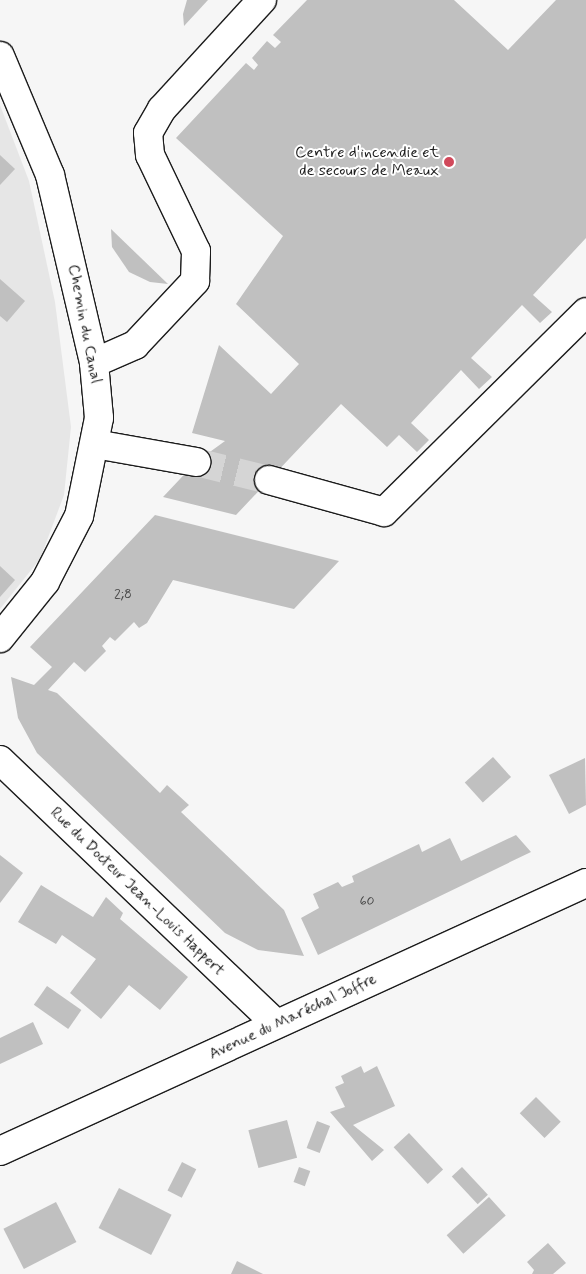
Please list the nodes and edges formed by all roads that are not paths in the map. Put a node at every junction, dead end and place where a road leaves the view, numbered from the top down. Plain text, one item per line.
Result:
1 (262, 0) edge
2 (0, 56) edge
3 (586, 312) edge
4 (94, 363) junction
5 (95, 444) junction
6 (196, 462) tunnel mouth
7 (268, 480) tunnel mouth
8 (0, 638) edge
9 (0, 760) edge
10 (586, 883) edge
11 (275, 1023) junction
12 (0, 1151) edge

1 - 4 street
2 - 4 street, Chemin du Canal
3 - 7 street
4 - 5 street, Chemin du Canal
5 - 6 street
5 - 8 street, Chemin du Canal
9 - 11 street, Rue du Docteur Jean-Louis Happert
10 - 11 street, Avenue du Maréchal Joffre
11 - 12 street, Avenue du Maréchal Joffre

